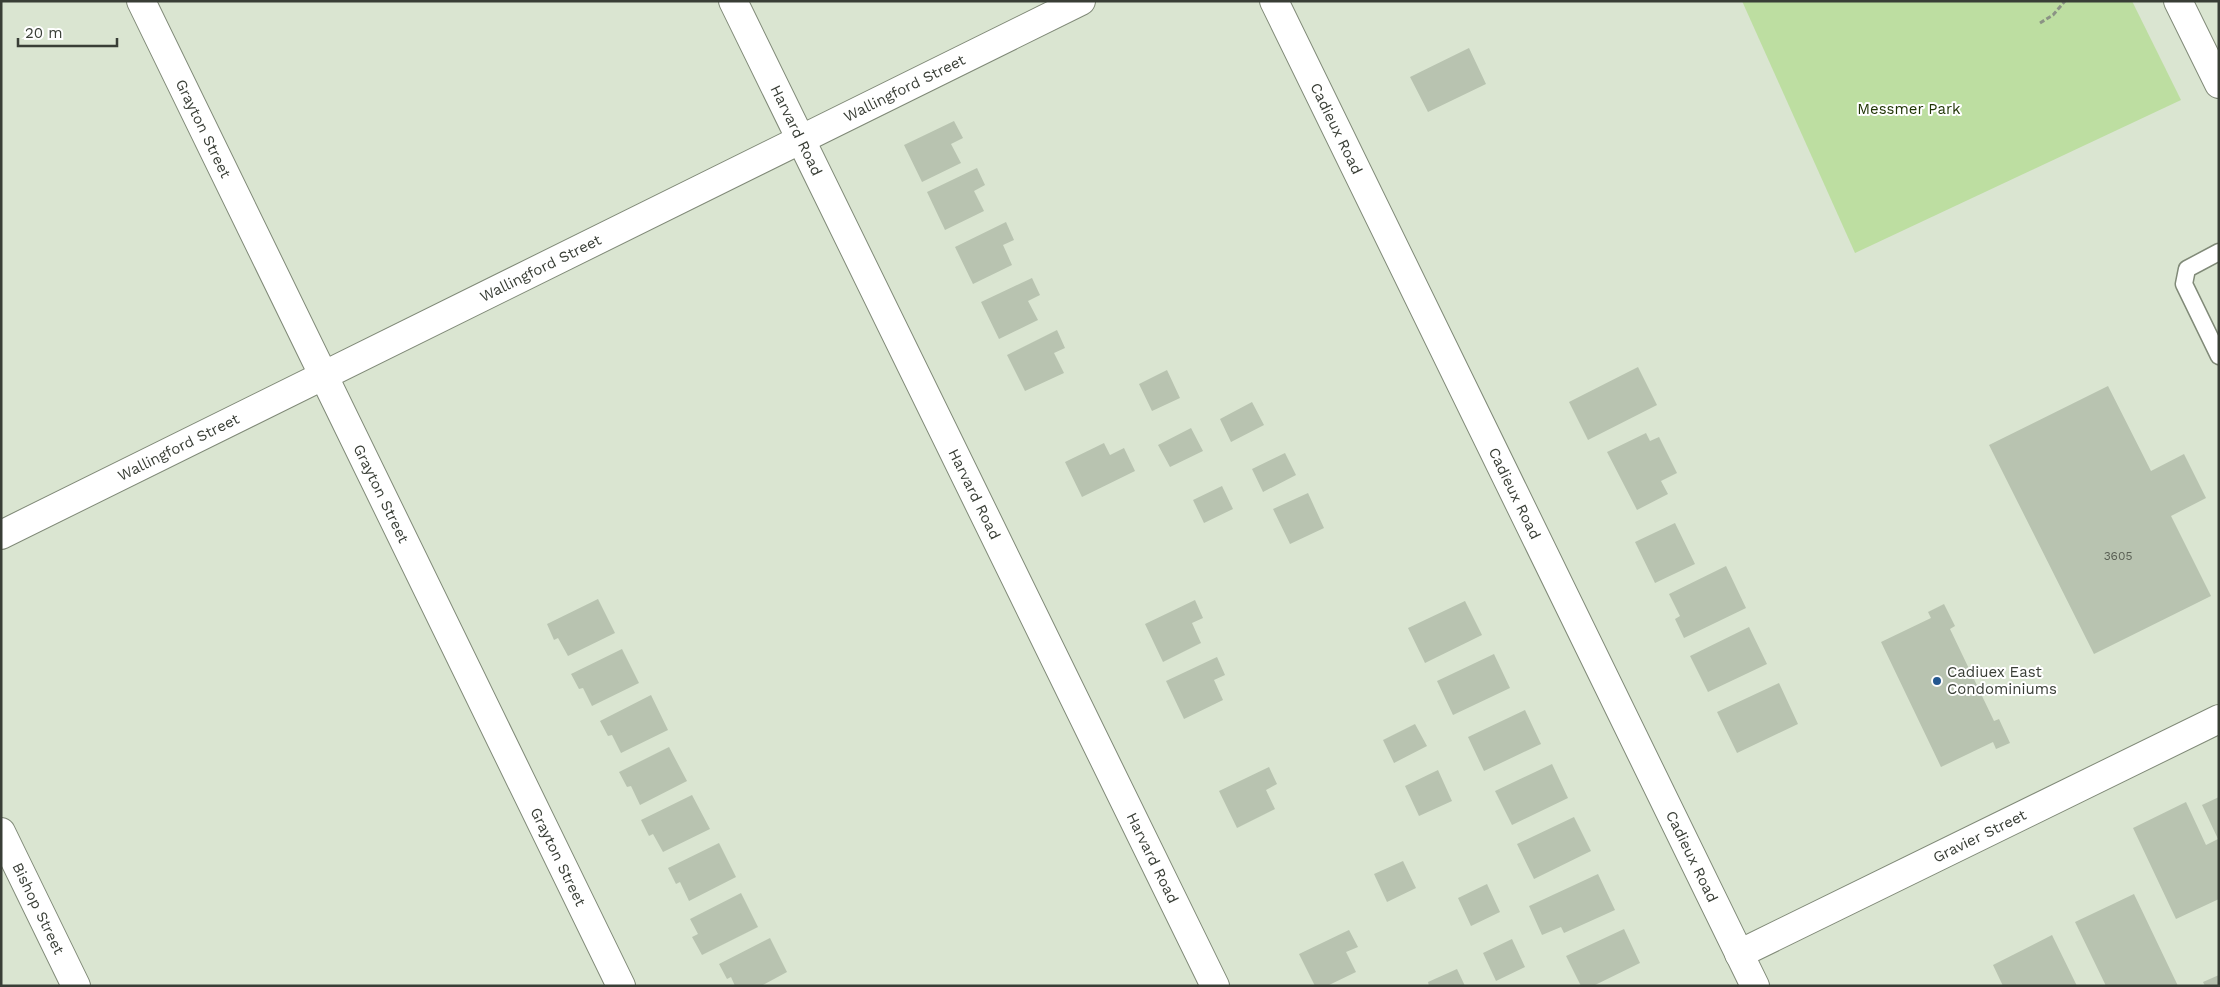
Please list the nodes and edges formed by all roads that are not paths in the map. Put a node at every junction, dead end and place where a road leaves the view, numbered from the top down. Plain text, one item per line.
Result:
1 (141, 1) edge
2 (733, 1) edge
3 (1081, 1) edge
4 (1274, 1) edge
5 (2178, 1) edge
6 (2219, 84) edge
7 (801, 140) junction
8 (2219, 252) edge
9 (2219, 356) edge
10 (322, 377) junction
11 (1, 535) edge
12 (2219, 719) edge
13 (1, 832) edge
14 (1739, 954) junction
15 (76, 986) edge
16 (621, 986) edge
17 (1215, 986) edge
18 (1755, 986) edge

1 - 10 street, Grayton Street
2 - 7 street, Harvard Road
3 - 7 street, Wallingford Street
4 - 14 street, Cadieux Road
5 - 6 street
7 - 10 street, Wallingford Street
7 - 17 street, Harvard Road
8 - 9 lane
10 - 11 street, Wallingford Street
10 - 16 street, Grayton Street
12 - 14 street, Gravier Street
13 - 15 street, Bishop Street
14 - 18 street, Cadieux Road

